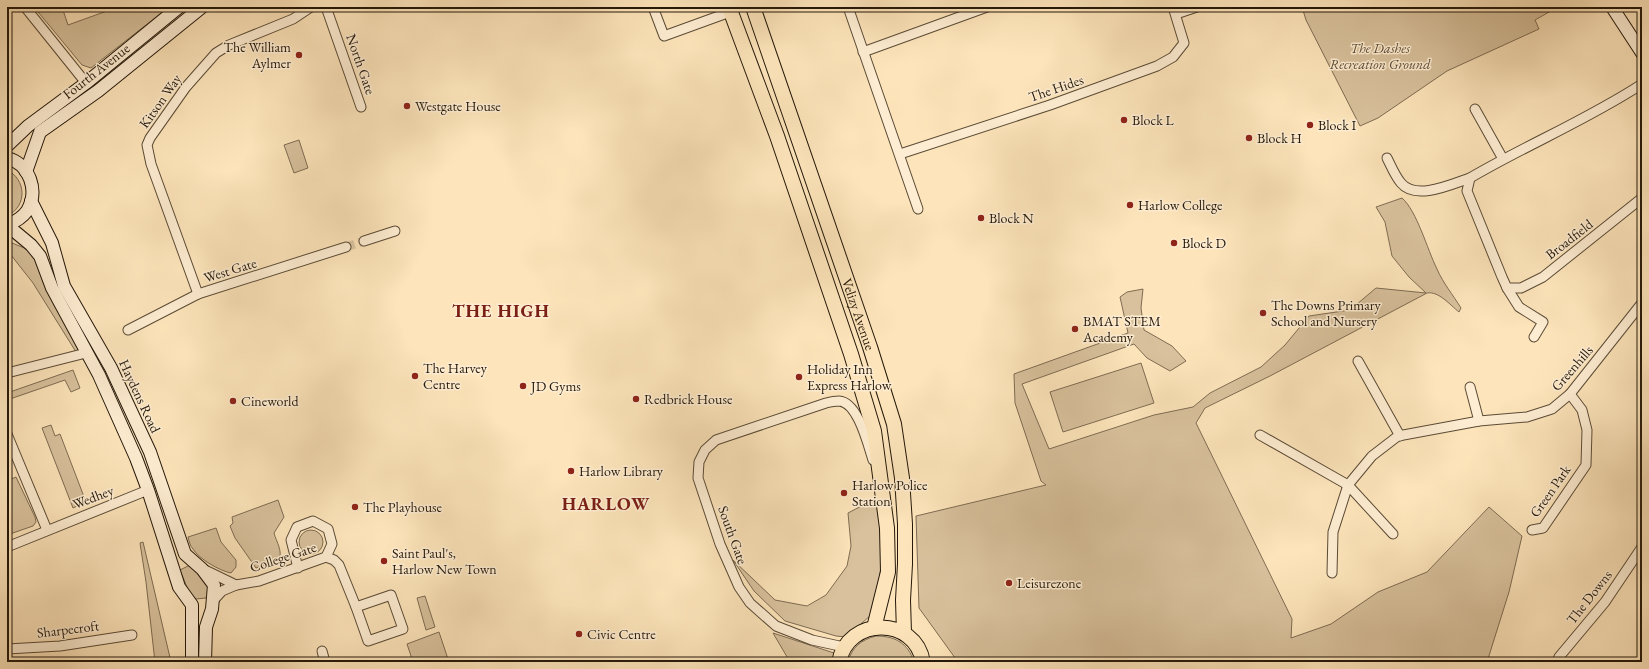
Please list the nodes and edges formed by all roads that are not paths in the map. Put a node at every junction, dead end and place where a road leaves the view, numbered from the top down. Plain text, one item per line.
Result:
1 (25, 7) edge
2 (179, 7) edge
3 (202, 7) edge
4 (311, 7) edge
5 (326, 7) edge
6 (653, 7) edge
7 (753, 7) edge
8 (848, 7) edge
9 (987, 7) edge
10 (1197, 7) edge
11 (1612, 7) edge
12 (729, 9) edge
13 (1174, 10) edge
14 (1640, 46) edge
15 (864, 52) junction
16 (86, 83) junction
17 (1642, 84) edge
18 (361, 107) dead end
19 (1475, 109) dead end
20 (7, 146) edge
21 (900, 154) junction
22 (7, 158) edge
23 (1387, 158) dead end
24 (1503, 159) junction
25 (26, 172) junction
26 (1470, 178) junction
27 (1642, 198) edge
28 (31, 201) junction
29 (918, 209) dead end
30 (7, 225) edge
31 (395, 231) dead end
32 (364, 241) tunnel mouth
33 (346, 247) tunnel mouth
34 (1507, 288) junction
35 (198, 294) junction
36 (1642, 303) edge
37 (128, 330) dead end
38 (1534, 337) dead end
39 (86, 353) junction
40 (1358, 361) dead end
41 (7, 373) edge
42 (1470, 387) dead end
43 (1570, 394) junction
44 (1479, 421) junction
45 (7, 434) edge
46 (1260, 435) dead end
47 (1400, 436) junction
48 (880, 482) junction
49 (1348, 485) junction
50 (148, 490) junction
51 (47, 530) junction
52 (1532, 530) dead end
53 (1393, 534) dead end
54 (7, 547) edge
55 (1642, 548) edge
56 (326, 557) junction
57 (298, 568) junction
58 (202, 569) junction
59 (1332, 573) dead end
60 (236, 585) junction
61 (212, 602) junction
62 (192, 606) junction
63 (356, 607) junction
64 (874, 628) junction
65 (904, 633) junction
66 (132, 635) dead end
67 (844, 648) junction
68 (7, 649) edge
69 (322, 651) dead end
70 (192, 662) edge
71 (204, 662) edge
72 (325, 662) edge
73 (839, 662) edge
74 (923, 662) edge
75 (1557, 662) edge

1 - 16 street
2 - 16 street, Fourth Avenue
3 - 25 street, Fourth Avenue
4 - 35 street, Kitson Way
5 - 18 street, North Gate
6 - 12 street
7 - 65 main road, Velizy Avenue
8 - 15 street
9 - 15 street
10 - 13 street, The Hides
11 - 14 street
12 - 48 main road, Velizy Avenue
13 - 21 street, The Hides
15 - 21 street
16 - 20 street, Fourth Avenue
17 - 24 street
19 - 24 street
21 - 29 street
22 - 25 street
23 - 26 street
24 - 26 street
25 - 28 street
26 - 34 street
27 - 34 street, Broadfield
28 - 30 street
28 - 58 street, Haydens Road
30 - 39 street, Haydens Road
31 - 32 street
33 - 35 street, West Gate
34 - 38 street
35 - 37 street, West Gate
36 - 43 street, Greenhills
39 - 41 street
39 - 50 street, Haydens Road
40 - 47 street
42 - 44 street
43 - 44 street, Greenhills
43 - 52 street, Green Park
44 - 47 street, Greenhills
45 - 51 street
46 - 49 street
47 - 49 street, Greenhills
48 - 64 main road, Velizy Avenue
48 - 67 street, South Gate
49 - 53 street
49 - 59 street, Greenhills
50 - 51 street, Wedhey
50 - 62 street, Haydens Road
51 - 54 street, Wedhey
55 - 75 street, The Downs
56 - 57 street, College Gate
56 - 57 street
56 - 63 street, College Gate
57 - 60 street, College Gate
58 - 60 street, College Gate
58 - 61 street, Haydens Road
60 - 61 street, College Gate
61 - 62 street
61 - 71 street, Haydens Road
62 - 70 street
63 - 63 street, College Gate
64 - 65 main road
64 - 67 main road
65 - 74 main road
66 - 68 street, Sharpecroft
67 - 73 main road
69 - 72 street

